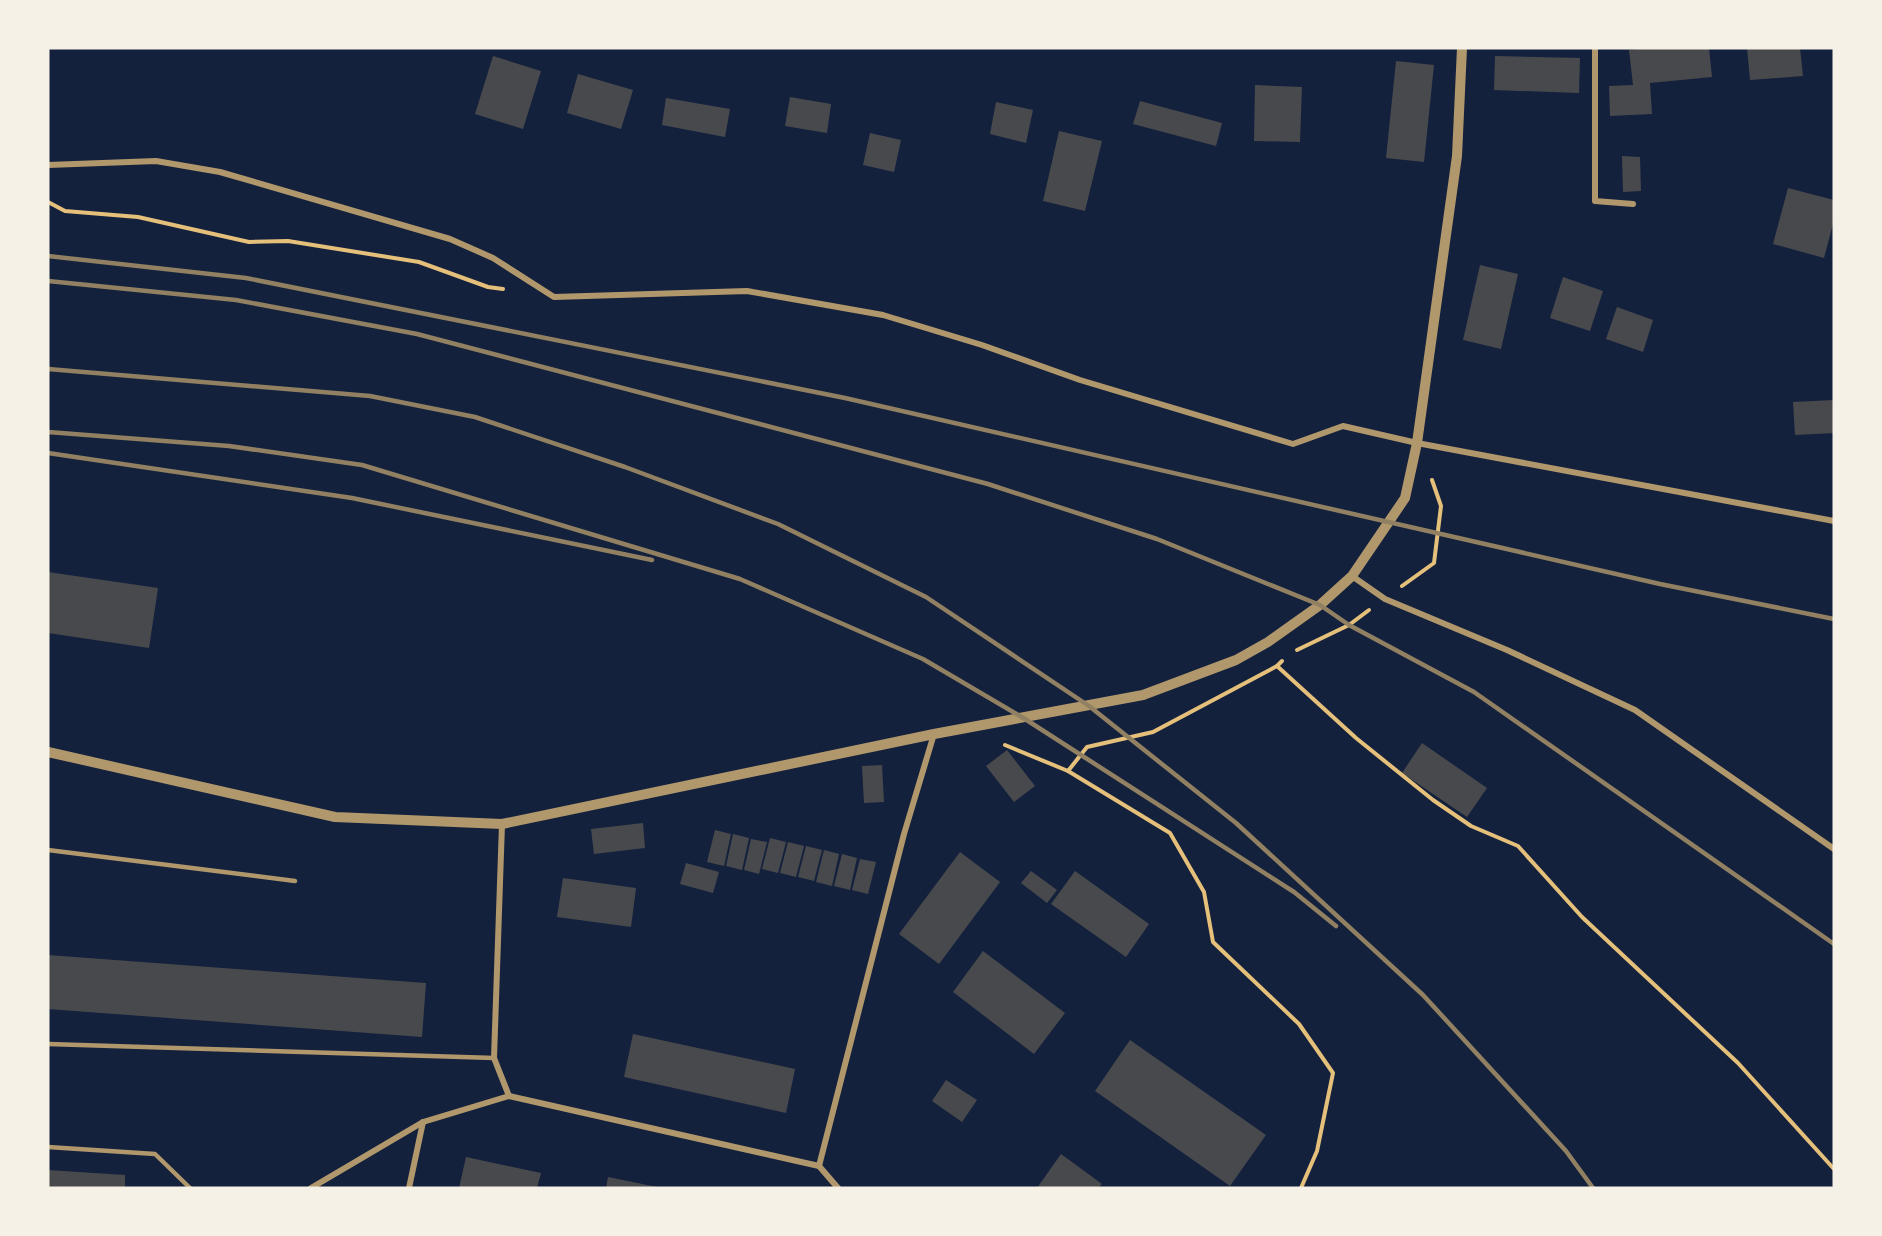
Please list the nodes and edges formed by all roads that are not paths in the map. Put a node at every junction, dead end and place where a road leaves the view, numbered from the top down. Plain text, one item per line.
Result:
1 (1462, 48) edge
2 (1595, 48) edge
3 (48, 165) edge
4 (1633, 204) dead end
5 (1417, 443) junction
6 (1834, 520) edge
7 (1352, 576) junction
8 (934, 734) junction
9 (48, 752) edge
10 (502, 824) junction
11 (1834, 849) edge
12 (48, 850) edge
13 (295, 881) dead end
14 (48, 1044) edge
15 (494, 1058) junction
16 (509, 1096) junction
17 (423, 1122) junction
18 (48, 1147) edge
19 (819, 1166) junction
20 (190, 1188) edge
21 (311, 1188) edge
22 (409, 1188) edge
23 (838, 1188) edge

1 - 5 street
2 - 4 street
3 - 5 street
5 - 6 street
5 - 7 street
7 - 8 street
7 - 11 street
8 - 10 street
8 - 19 street
9 - 10 street
10 - 15 street
12 - 13 lane
14 - 15 lane
15 - 16 street
16 - 17 street
16 - 19 street
17 - 21 street
17 - 22 street
18 - 20 lane
19 - 23 street

